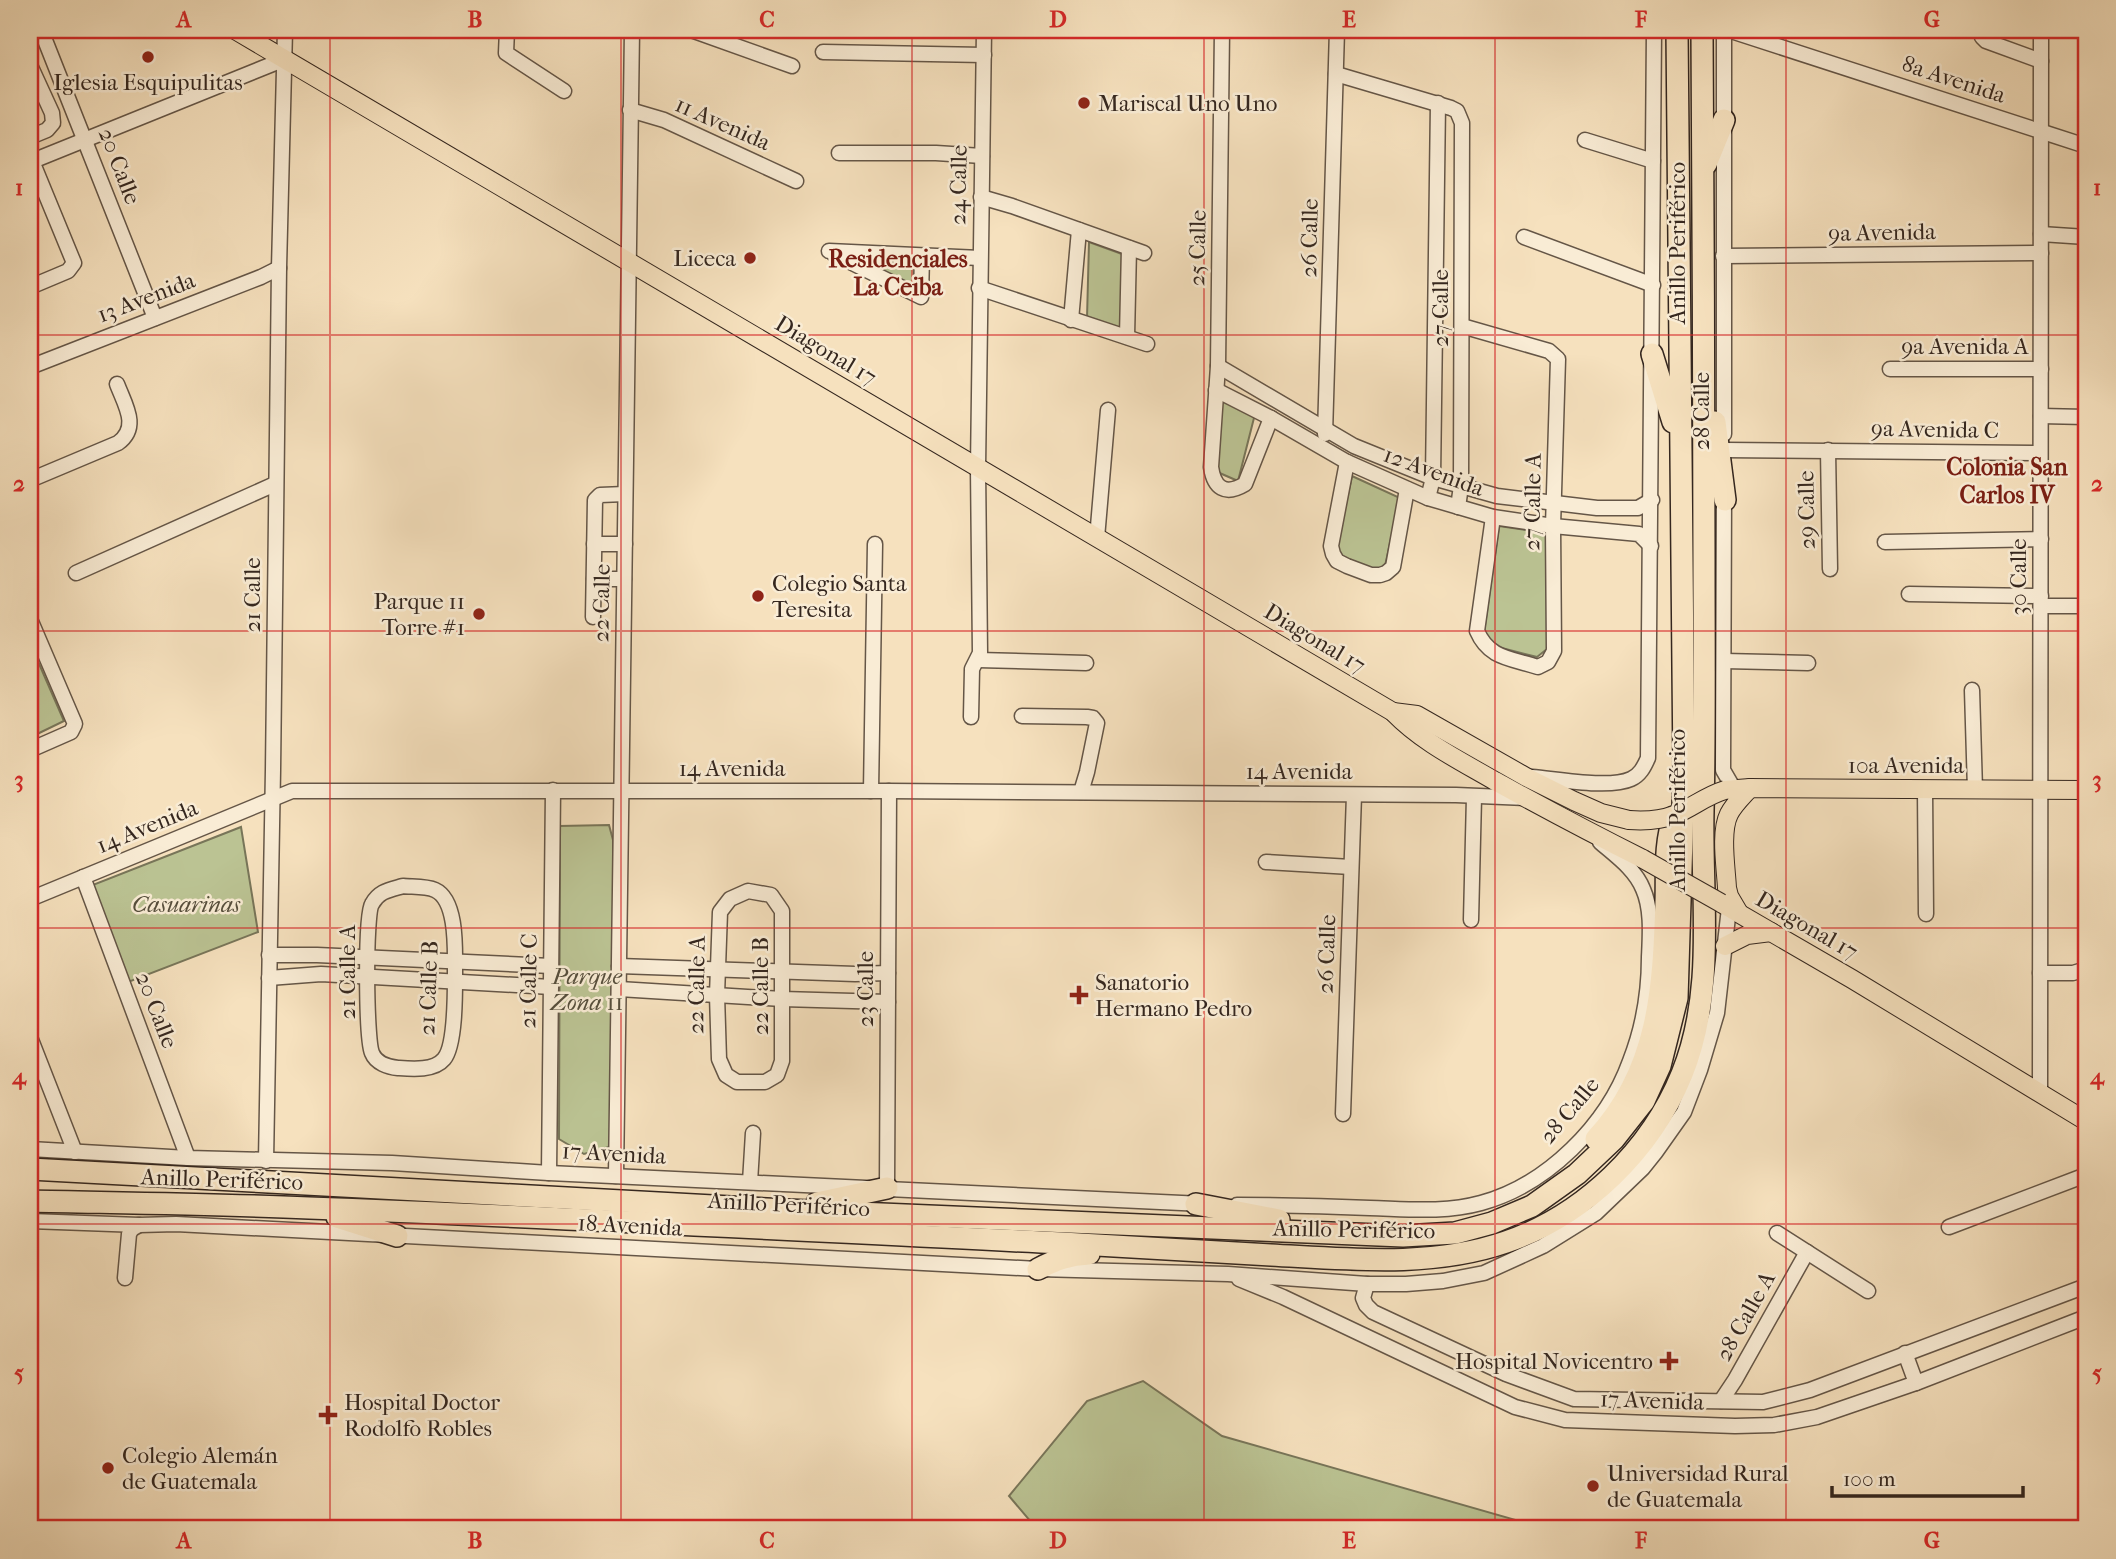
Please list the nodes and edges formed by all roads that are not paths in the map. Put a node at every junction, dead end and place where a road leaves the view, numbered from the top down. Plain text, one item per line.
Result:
1 (41, 30) edge
2 (235, 30) edge
3 (285, 30) edge
4 (507, 30) edge
5 (632, 30) edge
6 (691, 30) edge
7 (984, 30) edge
8 (1222, 30) edge
9 (1337, 30) edge
10 (1654, 30) edge
11 (1676, 30) edge
12 (1702, 30) edge
13 (1726, 30) edge
14 (1983, 30) edge
15 (2041, 30) edge
16 (30, 36) edge
17 (823, 52) dead end
18 (984, 55) junction
19 (285, 59) junction
20 (2041, 61) junction
21 (30, 65) edge
22 (792, 66) dead end
23 (1336, 74) junction
24 (564, 91) dead end
25 (1438, 103) junction
26 (630, 110) junction
27 (1724, 120) junction
28 (2042, 131) junction
29 (30, 137) edge
30 (86, 140) junction
31 (1585, 140) dead end
32 (2086, 146) edge
33 (839, 153) dead end
34 (982, 156) junction
35 (1653, 161) junction
36 (31, 162) edge
37 (1703, 173) junction
38 (796, 181) dead end
39 (981, 197) junction
40 (1079, 230) junction
41 (2041, 234) junction
42 (1524, 237) dead end
43 (2086, 237) edge
44 (1129, 248) junction
45 (2041, 253) junction
46 (1144, 254) dead end
47 (922, 256) junction
48 (1723, 256) junction
49 (980, 258) junction
50 (628, 262) junction
51 (279, 268) junction
52 (1653, 285) junction
53 (30, 287) edge
54 (979, 288) junction
55 (155, 318) junction
56 (1071, 320) junction
57 (1462, 326) junction
58 (1704, 327) junction
59 (1127, 337) junction
60 (1147, 344) dead end
61 (1652, 354) junction
62 (1218, 366) junction
63 (30, 367) edge
64 (1890, 369) dead end
65 (2041, 369) junction
66 (117, 384) dead end
67 (1216, 390) junction
68 (1108, 410) dead end
69 (2041, 416) junction
70 (2086, 417) edge
71 (1271, 418) junction
72 (1327, 429) junction
73 (1681, 446) junction
74 (1322, 447) junction
75 (1724, 450) junction
76 (1828, 450) junction
77 (2040, 453) junction
78 (1347, 462) junction
79 (978, 468) junction
80 (1433, 478) junction
81 (30, 480) edge
82 (275, 484) junction
83 (1461, 486) junction
84 (1408, 489) junction
85 (625, 494) junction
86 (1428, 498) junction
87 (1652, 500) junction
88 (1724, 500) junction
89 (1554, 503) junction
90 (1458, 507) junction
91 (1493, 517) junction
92 (1553, 526) junction
93 (1097, 538) junction
94 (2041, 539) junction
95 (1885, 542) dead end
96 (594, 544) junction
97 (625, 544) junction
98 (875, 544) dead end
99 (1651, 546) junction
100 (1830, 569) dead end
101 (76, 573) dead end
102 (594, 579) junction
103 (624, 579) junction
104 (1909, 594) dead end
105 (2041, 601) junction
106 (2086, 606) edge
107 (593, 617) dead end
108 (30, 619) edge
109 (978, 660) junction
110 (1724, 661) junction
111 (1086, 663) dead end
112 (1808, 663) dead end
113 (1972, 690) dead end
114 (1393, 712) junction
115 (1022, 716) dead end
116 (971, 717) dead end
117 (30, 750) edge
118 (1475, 769) junction
119 (1526, 777) junction
120 (1736, 789) junction
121 (553, 790) junction
122 (621, 790) junction
123 (1924, 790) junction
124 (1975, 790) junction
125 (2040, 790) junction
126 (2086, 790) edge
127 (872, 791) junction
128 (889, 791) junction
129 (1081, 792) junction
130 (1353, 795) junction
131 (1456, 795) junction
132 (1474, 797) junction
133 (272, 798) junction
134 (1527, 799) junction
135 (1675, 815) junction
136 (1586, 830) junction
137 (1266, 862) dead end
138 (1351, 867) junction
139 (83, 877) junction
140 (30, 899) edge
141 (1730, 908) junction
142 (720, 912) joint
143 (1926, 914) dead end
144 (452, 918) joint
145 (1471, 920) dead end
146 (1771, 932) junction
147 (1725, 946) junction
148 (269, 955) junction
149 (368, 957) junction
150 (455, 962) junction
151 (551, 966) junction
152 (619, 966) junction
153 (2086, 967) edge
154 (718, 969) junction
155 (2040, 969) junction
156 (782, 971) junction
157 (888, 974) junction
158 (368, 977) junction
159 (269, 978) junction
160 (455, 981) junction
161 (551, 987) junction
162 (619, 989) junction
163 (717, 995) junction
164 (782, 999) junction
165 (888, 1002) junction
166 (30, 1037) edge
167 (444, 1059) joint
168 (782, 1061) joint
169 (2040, 1093) junction
170 (1343, 1114) dead end
171 (2086, 1121) edge
172 (753, 1133) dead end
173 (30, 1149) edge
174 (75, 1152) junction
175 (30, 1155) edge
176 (188, 1158) junction
177 (266, 1161) junction
178 (30, 1169) edge
179 (100, 1171) junction
180 (549, 1173) junction
181 (2086, 1175) edge
182 (616, 1176) junction
183 (750, 1182) junction
184 (887, 1188) junction
185 (30, 1200) edge
186 (1196, 1204) junction
187 (1532, 1206) junction
188 (308, 1208) junction
189 (787, 1210) junction
190 (30, 1221) edge
191 (139, 1225) junction
192 (1949, 1227) dead end
193 (1777, 1233) dead end
194 (1350, 1234) junction
195 (397, 1236) junction
196 (1131, 1247) junction
197 (1807, 1252) junction
198 (1038, 1269) junction
199 (1228, 1274) junction
200 (125, 1278) dead end
201 (1367, 1284) junction
202 (2086, 1286) edge
203 (1868, 1291) dead end
204 (2086, 1317) edge
205 (1389, 1320) junction
206 (1381, 1345) junction
207 (1905, 1353) junction
208 (1916, 1383) junction
209 (1721, 1401) junction

1 - 16 street
1 - 30 street, 20 Calle
2 - 19 main road, Diagonal 17
3 - 19 street, 21 Calle
4 - 24 street
5 - 26 street, 22 Calle
6 - 22 street
7 - 18 street, 24 Calle
8 - 62 street, 25 Calle
9 - 23 street, 26 Calle
10 - 35 street
11 - 73 highway, Anillo Periférico
12 - 37 highway, Anillo Periférico
13 - 27 street, 28 Calle
13 - 28 street, 8a Avenida
14 - 20 street
15 - 20 street, 30 Calle
17 - 18 street
18 - 34 street, 24 Calle
19 - 30 street
19 - 50 main road, Diagonal 17
19 - 51 street, 21 Calle
20 - 28 street, 30 Calle
21 - 29 street
23 - 25 street
23 - 72 street, 26 Calle
25 - 57 street, 27 Calle
25 - 80 street, 27 Calle
26 - 38 street, 11 Avenida
26 - 50 street, 22 Calle
27 - 37 highway
27 - 48 street, 28 Calle
28 - 32 street, 8a Avenida
28 - 41 street, 30 Calle
30 - 36 street
30 - 55 street, 20 Calle
31 - 35 street
33 - 34 street
34 - 39 street, 24 Calle
35 - 52 street
36 - 53 street
37 - 58 highway, Anillo Periférico
39 - 40 street
39 - 49 street, 24 Calle
40 - 44 street
40 - 56 street
41 - 43 street
41 - 45 street, 30 Calle
42 - 52 street
44 - 46 street
44 - 59 street
45 - 48 street, 9a Avenida
45 - 65 street, 30 Calle
47 - 47 street
47 - 49 street
48 - 75 street, 28 Calle
49 - 54 street, 24 Calle
50 - 79 main road, Diagonal 17
50 - 85 street, 22 Calle
51 - 55 street, 13 Avenida
51 - 82 street, 21 Calle
52 - 61 street
54 - 56 street
54 - 79 street, 24 Calle
55 - 63 street, 13 Avenida
56 - 59 street
57 - 83 street, 27 Calle
57 - 89 street, 27 Calle A
58 - 88 highway
58 - 196 highway, Anillo Periférico
59 - 60 street
61 - 73 highway
61 - 87 street
62 - 67 street, 25 Calle
62 - 72 street, 12 Avenida
64 - 65 street, 9a Avenida A
65 - 69 street, 30 Calle
66 - 81 street
67 - 71 street, 12 Avenida
67 - 71 street, 25 Calle
68 - 93 street
69 - 70 street
69 - 77 street, 30 Calle
71 - 74 street, 12 Avenida
72 - 74 street, 26 Calle
72 - 80 street, 12 Avenida
73 - 187 highway, Anillo Periférico
74 - 78 street, 12 Avenida
75 - 76 street
75 - 88 street, 28 Calle
76 - 77 street, 9a Avenida C
76 - 100 street, 29 Calle
77 - 94 street, 30 Calle
78 - 84 street, 12 Avenida
78 - 84 street
79 - 93 main road, Diagonal 17
79 - 109 street, 24 Calle
80 - 83 street, 12 Avenida
80 - 86 street, 27 Calle
82 - 101 street
82 - 133 street, 21 Calle
83 - 89 street, 12 Avenida
83 - 90 street, 27 Calle
84 - 86 street, 12 Avenida
85 - 96 street
85 - 97 street, 22 Calle
86 - 90 street, 12 Avenida
87 - 89 street, 12 Avenida
87 - 99 street
88 - 110 street, 28 Calle
89 - 92 street, 27 Calle A
90 - 91 street, 12 Avenida
91 - 92 street, 12 Avenida
91 - 92 street, 27 Calle A
92 - 99 street, 12 Avenida
93 - 114 main road, Diagonal 17
94 - 95 street
94 - 105 street, 30 Calle
96 - 97 street
96 - 102 street
97 - 103 street, 22 Calle
98 - 127 street
99 - 119 street
102 - 103 street
102 - 107 street
103 - 122 street, 22 Calle
104 - 105 street
105 - 106 street
105 - 125 street, 30 Calle
108 - 117 street
109 - 111 street
109 - 116 street, 24 Calle
110 - 112 street
110 - 120 street, 28 Calle
113 - 124 street
114 - 118 main road, Diagonal 17
114 - 119 main road, Diagonal 17
115 - 129 street
118 - 131 street
118 - 134 main road, Diagonal 17
119 - 135 main road, Diagonal 17, bridge
120 - 123 main road, 10a Avenida
120 - 135 main road, Diagonal 17, bridge
120 - 141 main road
121 - 122 street, 14 Avenida
121 - 133 street, 14 Avenida
121 - 151 street, 21 Calle C
122 - 127 street, 14 Avenida
122 - 152 street, 22 Calle
123 - 124 main road, 10a Avenida
123 - 143 street
124 - 125 main road, 10a Avenida
125 - 126 main road, 10a Avenida
125 - 155 street, 30 Calle
127 - 128 street, 14 Avenida
128 - 129 street, 14 Avenida
128 - 157 street, 23 Calle
129 - 130 street, 14 Avenida
130 - 131 street, 14 Avenida
130 - 138 street, 26 Calle
131 - 132 street, 14 Avenida
132 - 134 street, 14 Avenida
132 - 145 street
133 - 139 street, 14 Avenida
133 - 148 street, 21 Calle
134 - 136 main road, Diagonal 17
135 - 187 highway
136 - 141 main road, Diagonal 17, bridge
136 - 186 street, 28 Calle
137 - 138 street
138 - 170 street, 26 Calle
139 - 140 street, 14 Avenida
139 - 176 street, 20 Calle
141 - 146 main road, Diagonal 17
141 - 147 street
142 - 154 street, 22 Calle A
142 - 156 street, 22 Calle B
144 - 149 street, 21 Calle A
144 - 150 street, 21 Calle B
146 - 147 main road
146 - 169 main road, Diagonal 17
147 - 201 street
148 - 149 street
148 - 159 street, 21 Calle
149 - 150 street
149 - 158 street, 21 Calle A
150 - 151 street
150 - 160 street, 21 Calle B
151 - 161 street, 21 Calle C
152 - 154 street
152 - 162 street, 22 Calle
153 - 155 street
154 - 156 street
154 - 163 street, 22 Calle A
155 - 169 street, 30 Calle
156 - 157 street
156 - 164 street, 22 Calle B
157 - 165 street, 23 Calle
158 - 159 street
158 - 160 street
158 - 167 street, 21 Calle A
159 - 177 street, 21 Calle
160 - 161 street
160 - 167 street, 21 Calle B
161 - 180 street, 21 Calle C
162 - 163 street
162 - 182 street, 22 Calle
163 - 164 street
163 - 168 street, 22 Calle A
164 - 165 street
164 - 168 street, 22 Calle B
165 - 184 street, 23 Calle
166 - 174 street
169 - 171 main road, Diagonal 17
172 - 183 street
173 - 174 street, 17 Avenida
174 - 176 street, 17 Avenida
175 - 179 highway
176 - 177 street, 17 Avenida
177 - 180 street, 17 Avenida
178 - 179 highway, Anillo Periférico
179 - 189 highway, Anillo Periférico
180 - 182 street, 17 Avenida
181 - 192 street
182 - 183 street, 17 Avenida
183 - 184 street, 17 Avenida
184 - 186 street, 17 Avenida
184 - 189 highway
185 - 188 highway, Anillo Periférico
186 - 194 highway
187 - 194 highway, Anillo Periférico
188 - 195 highway
188 - 196 highway, Anillo Periférico
189 - 194 highway, Anillo Periférico
190 - 191 street, 18 Avenida
191 - 195 street, 18 Avenida
191 - 200 street
193 - 197 street
195 - 198 street, 18 Avenida
196 - 198 highway
197 - 203 street
197 - 209 street, 28 Calle A
198 - 199 street, 18 Avenida
199 - 201 street
199 - 206 street, 17 Avenida
201 - 205 street, 17 Avenida
202 - 207 street, 17 Avenida
204 - 208 street, 17 Avenida
205 - 206 street
205 - 209 street, 17 Avenida
206 - 208 street, 17 Avenida
207 - 208 street
207 - 209 street, 17 Avenida

